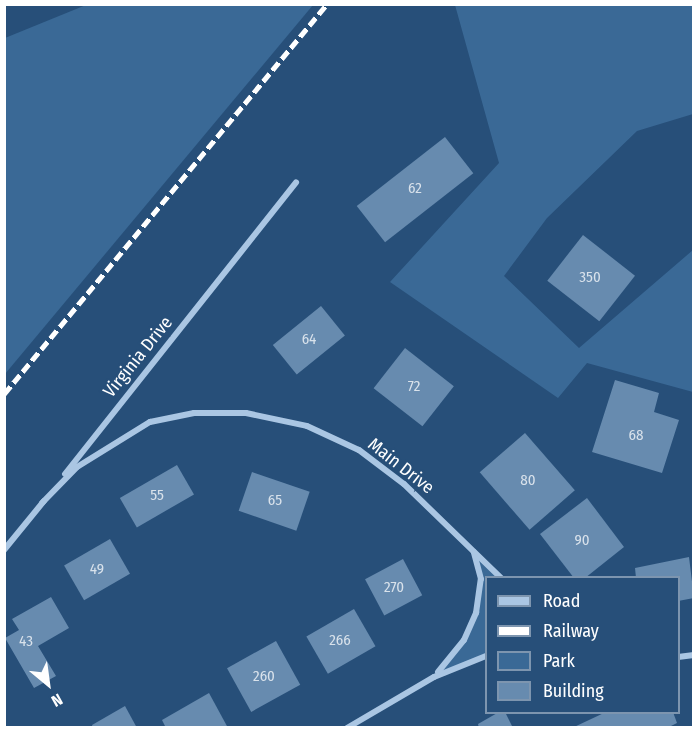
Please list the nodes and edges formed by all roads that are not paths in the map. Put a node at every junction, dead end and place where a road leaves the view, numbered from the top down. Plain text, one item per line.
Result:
1 (296, 183) dead end
2 (42, 503) junction
3 (472, 549) junction
4 (4, 550) edge
5 (499, 576) edge
6 (485, 656) edge
7 (434, 677) junction
8 (347, 728) edge

1 - 2 street, Virginia Drive
2 - 3 street, Main Drive
2 - 4 street, Virginia Drive
3 - 5 street, Main Drive
3 - 7 street, Main Drive
6 - 7 street
7 - 8 street

